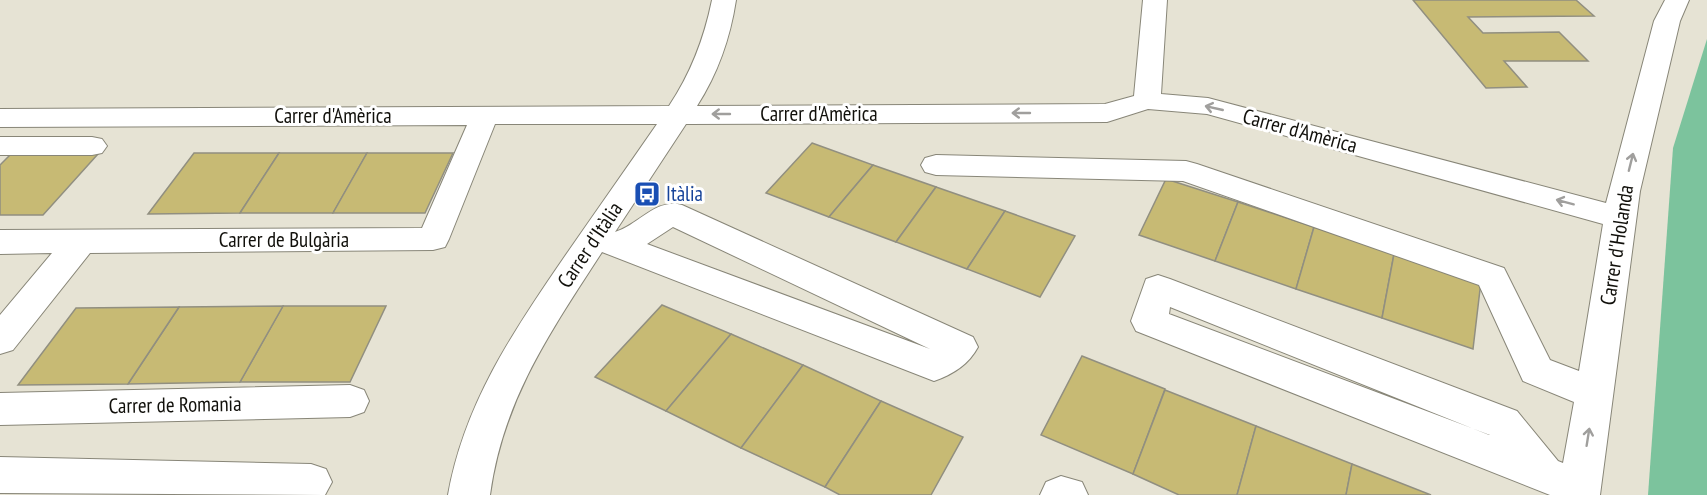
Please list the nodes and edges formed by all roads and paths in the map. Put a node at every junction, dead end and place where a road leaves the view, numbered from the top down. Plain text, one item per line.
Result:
1 (724, 0) edge
2 (1155, 0) edge
3 (1677, 0) edge
4 (1147, 101) junction
5 (679, 114) junction
6 (485, 115) junction
7 (0, 118) edge
8 (0, 146) edge
9 (92, 146) dead end
10 (936, 165) dead end
11 (1621, 218) junction
12 (81, 241) junction
13 (608, 241) junction
14 (0, 242) edge
15 (0, 340) edge
16 (1594, 394) junction
17 (350, 401) dead end
18 (0, 410) edge
19 (1544, 474) junction
20 (0, 475) edge
21 (311, 482) dead end
22 (1580, 491) edge
23 (469, 495) edge
24 (1061, 495) edge
25 (1068, 495) edge

1 - 5 street, Carrer d'Itàlia
2 - 4 street
11 -> 3 street, Carrer d'Holanda
4 -> 5 street, Carrer d'Amèrica
11 -> 4 street, Carrer d'Amèrica
5 - 6 street, Carrer d'Amèrica
5 - 13 street, Carrer d'Itàlia
6 - 7 street, Carrer d'Amèrica
6 - 12 street, Carrer de Bulgària
8 - 9 street
10 - 16 street
11 - 16 street, Carrer d'Holanda
12 - 14 street, Carrer de Bulgària
12 - 15 street
13 - 13 street
13 - 23 street, Carrer d'Itàlia
22 -> 16 street, Carrer d'Holanda
17 - 18 street, Carrer de Romania
19 - 19 street
19 - 22 street
20 - 21 street
24 - 25 street

